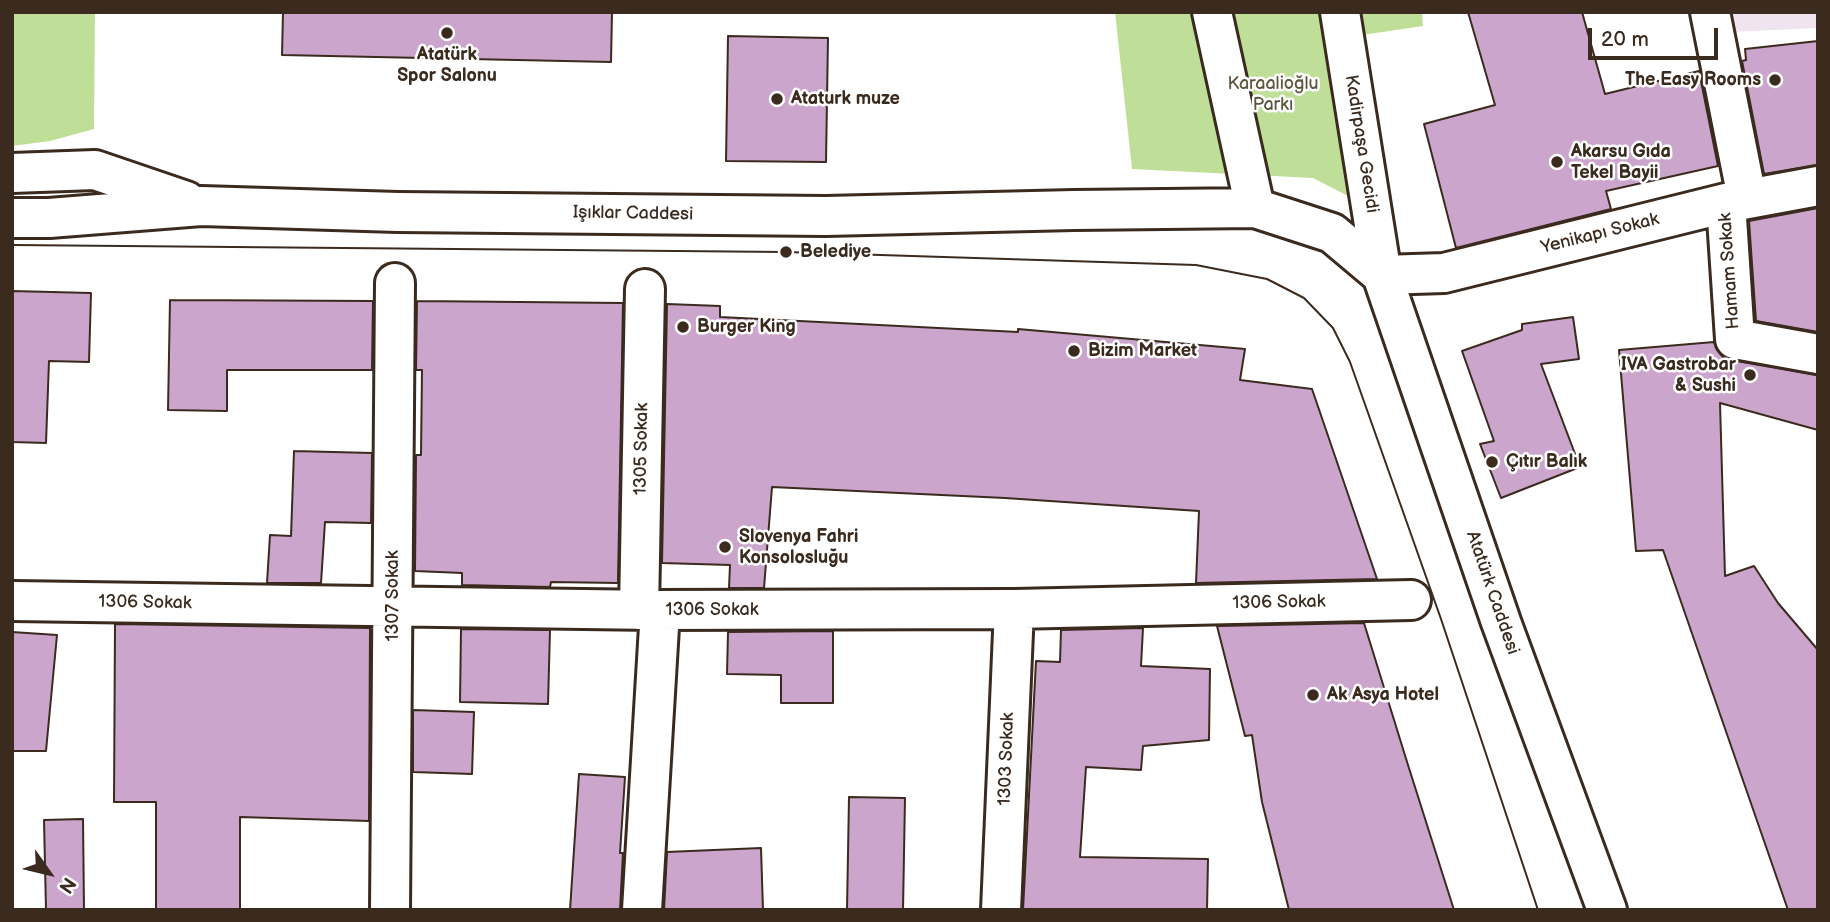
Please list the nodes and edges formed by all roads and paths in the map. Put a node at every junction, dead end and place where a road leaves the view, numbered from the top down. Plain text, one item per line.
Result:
1 (1212, 12) edge
2 (1340, 12) edge
3 (1710, 12) edge
4 (12, 173) edge
5 (1818, 186) edge
6 (1736, 201) junction
7 (201, 206) junction
8 (1255, 208) junction
9 (12, 218) edge
10 (1382, 275) junction
11 (396, 283) dead end
12 (645, 289) dead end
13 (1818, 354) edge
14 (1411, 600) dead end
15 (12, 601) edge
16 (393, 607) junction
17 (1013, 609) junction
18 (649, 610) junction
19 (390, 910) edge
20 (642, 910) edge
21 (1001, 910) edge
22 (1607, 910) edge

1 - 8 street
2 - 10 street, Kadirpaşa Gecidi
3 - 6 street
4 - 7 street
5 - 6 street, Yenikapı Sokak
6 - 10 street, Yenikapı Sokak
6 - 13 street, Hamam Sokak
7 - 8 street, Işıklar Caddesi
7 - 9 street, Işıklar Caddesi
8 - 10 street, Işıklar Caddesi
10 - 22 street, Atatürk Caddesi
11 - 16 street, 1307 Sokak
12 - 18 street, 1305 Sokak
14 - 17 street, 1306 Sokak
15 - 16 street, 1306 Sokak
16 - 18 street, 1306 Sokak
16 - 19 street, 1307 Sokak
17 - 18 street, 1306 Sokak
17 - 21 street, 1303 Sokak
18 - 20 street, 1305 Sokak

